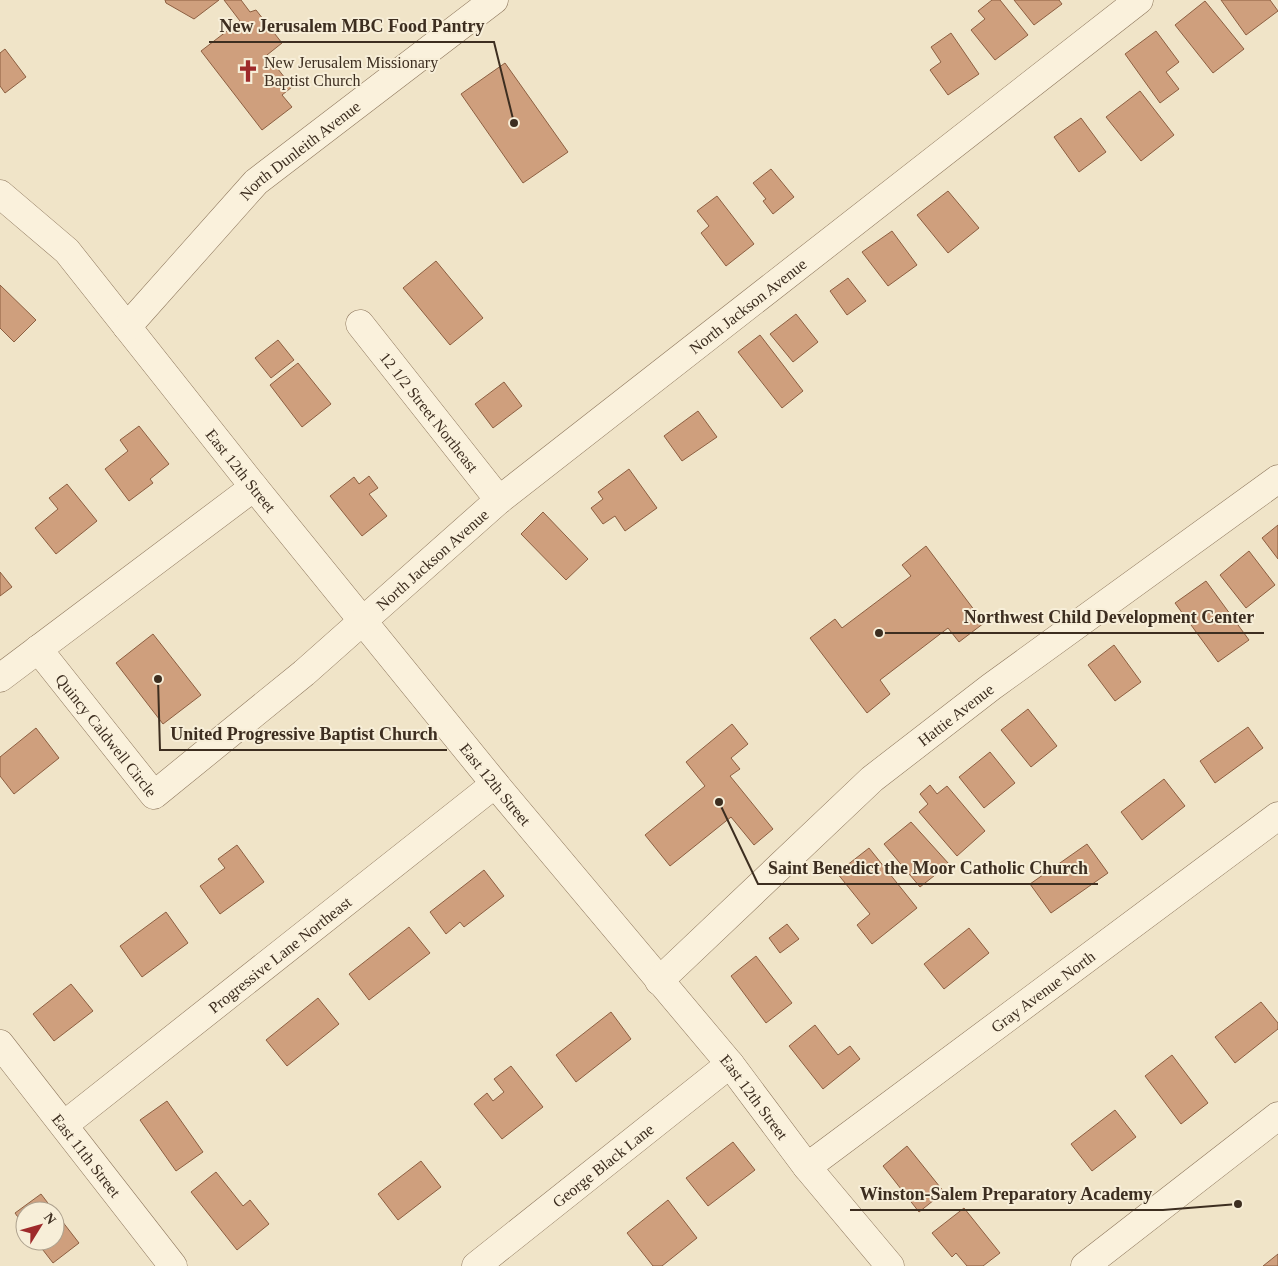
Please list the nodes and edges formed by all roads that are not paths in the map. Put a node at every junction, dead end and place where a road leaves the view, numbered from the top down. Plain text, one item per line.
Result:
1 (494, 0) edge
2 (1139, 0) edge
3 (462, 10) edge
4 (0, 194) edge
5 (360, 324) dead end
6 (128, 327) junction
7 (1278, 479) edge
8 (254, 487) junction
9 (499, 500) junction
10 (363, 620) junction
11 (38, 649) junction
12 (0, 678) edge
13 (495, 784) junction
14 (1278, 816) edge
15 (659, 981) junction
16 (0, 1044) edge
17 (730, 1064) junction
18 (1278, 1116) edge
19 (64, 1125) junction
20 (807, 1167) junction
21 (173, 1266) edge
22 (476, 1266) edge
23 (890, 1266) edge
24 (1085, 1266) edge

1 - 3 street, North Dunleith Avenue
2 - 9 street, North Jackson Avenue
3 - 6 street, North Dunleith Avenue
4 - 6 street, East 12th Street
5 - 9 street, 12 1/2 Street Northeast
6 - 8 street, East 12th Street
7 - 15 street, Hattie Avenue
8 - 10 street, East 12th Street
8 - 11 street
9 - 10 street, North Jackson Avenue
10 - 11 street, Quincy Caldwell Circle
10 - 13 street, East 12th Street
11 - 12 street
13 - 15 street, East 12th Street
13 - 19 street, Progressive Lane Northeast
14 - 20 street, Gray Avenue North
15 - 17 street, East 12th Street
16 - 19 street, East 11th Street
17 - 20 street, East 12th Street
17 - 22 street, George Black Lane
18 - 24 street
19 - 21 street, East 11th Street
20 - 23 street, East 12th Street

